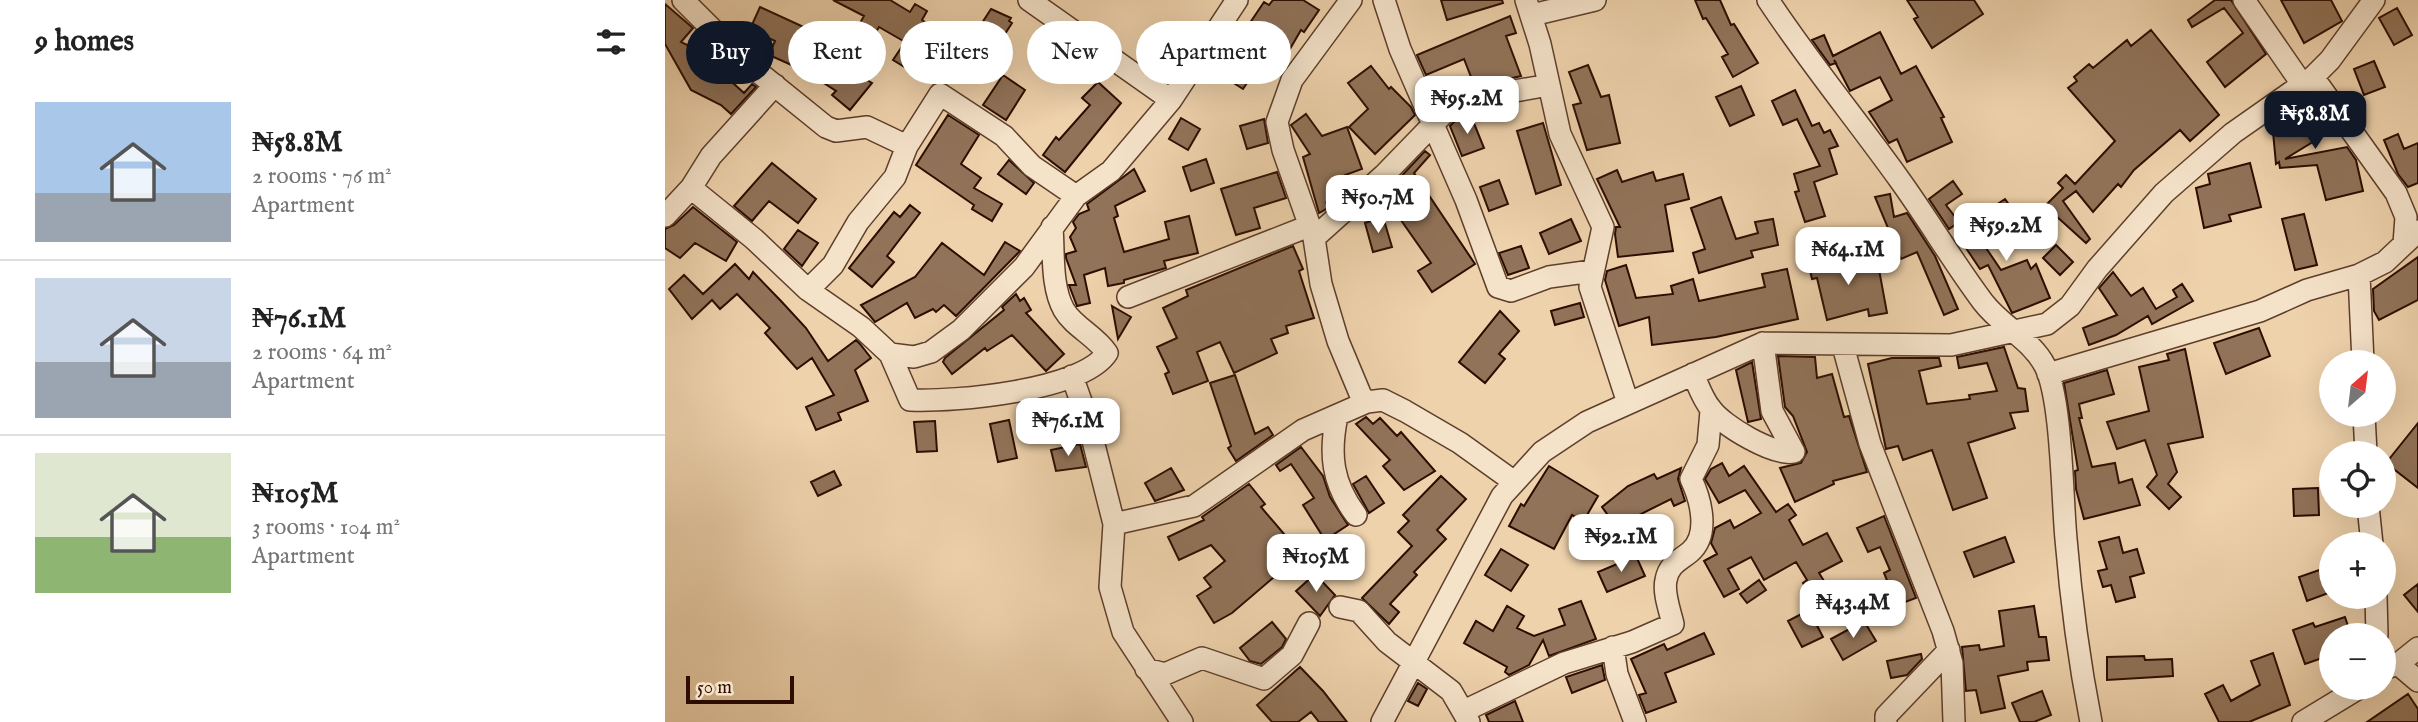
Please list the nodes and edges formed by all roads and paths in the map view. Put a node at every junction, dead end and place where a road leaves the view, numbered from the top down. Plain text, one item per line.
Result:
1 (683, 0) edge
2 (1029, 0) edge
3 (1237, 0) edge
4 (1351, 0) edge
5 (1384, 0) edge
6 (1595, 0) edge
7 (1768, 0) edge
8 (2243, 0) edge
9 (2374, 0) edge
10 (1529, 8) edge
11 (2308, 81) junction
12 (775, 85) junction
13 (1549, 85) junction
14 (1171, 100) junction
15 (1430, 125) junction
16 (907, 146) junction
17 (691, 188) junction
18 (2396, 192) junction
19 (1076, 196) junction
20 (2418, 197) edge
21 (665, 216) edge
22 (1052, 227) junction
23 (1311, 232) junction
24 (2411, 237) edge
25 (1592, 271) junction
26 (2359, 275) junction
27 (808, 290) junction
28 (1128, 297) dead end
29 (2013, 332) junction
30 (1763, 343) junction
31 (1843, 346) junction
32 (2363, 350) edge
33 (890, 354) junction
34 (1693, 374) junction
35 (2048, 374) junction
36 (1072, 376) junction
37 (1367, 402) junction
38 (1628, 403) junction
39 (1711, 411) junction
40 (1337, 416) junction
41 (1513, 481) junction
42 (1356, 515) dead end
43 (1114, 524) junction
44 (1340, 607) dead end
45 (1309, 623) dead end
46 (1613, 647) junction
47 (2418, 648) edge
48 (1949, 650) junction
49 (1413, 663) junction
50 (2396, 663) edge
51 (1146, 669) junction
52 (2396, 670) edge
53 (2418, 681) edge
54 (2339, 700) edge
55 (1466, 716) edge
56 (1182, 722) edge
57 (1382, 722) edge
58 (1635, 722) edge
59 (1886, 722) edge
60 (1954, 722) edge
61 (2091, 722) edge
62 (2304, 722) edge

1 - 12 street
2 - 14 street
3 - 14 street
4 - 23 street
5 - 15 street
6 - 10 street
7 - 29 street
8 - 11 street
9 - 11 street
10 - 13 street
11 - 18 street
11 - 29 street
12 - 16 street
12 - 17 street
13 - 15 street
13 - 25 street
14 - 19 street
15 - 23 street
15 - 25 street
16 - 19 street
16 - 27 street
17 - 21 street
17 - 27 street
18 - 20 street
18 - 24 street
19 - 22 street
22 - 33 street
22 - 36 street
23 - 28 street
23 - 37 street
24 - 26 street
25 - 38 street
26 - 32 street
26 - 35 street
27 - 33 street
29 - 31 street
29 - 35 street
30 - 31 street
30 - 34 street
30 - 39 street
31 - 48 street
33 - 36 street
34 - 38 street
34 - 39 street
35 - 61 street
36 - 43 street
37 - 40 street
37 - 41 street
38 - 41 street
39 - 46 street
40 - 42 street
40 - 43 street
41 - 49 street
43 - 51 street
44 - 49 street
45 - 51 street
46 - 55 street
46 - 58 street
47 - 50 street
48 - 59 street
48 - 60 street
49 - 55 street
49 - 57 street
51 - 56 street
52 - 53 street
54 - 62 street

